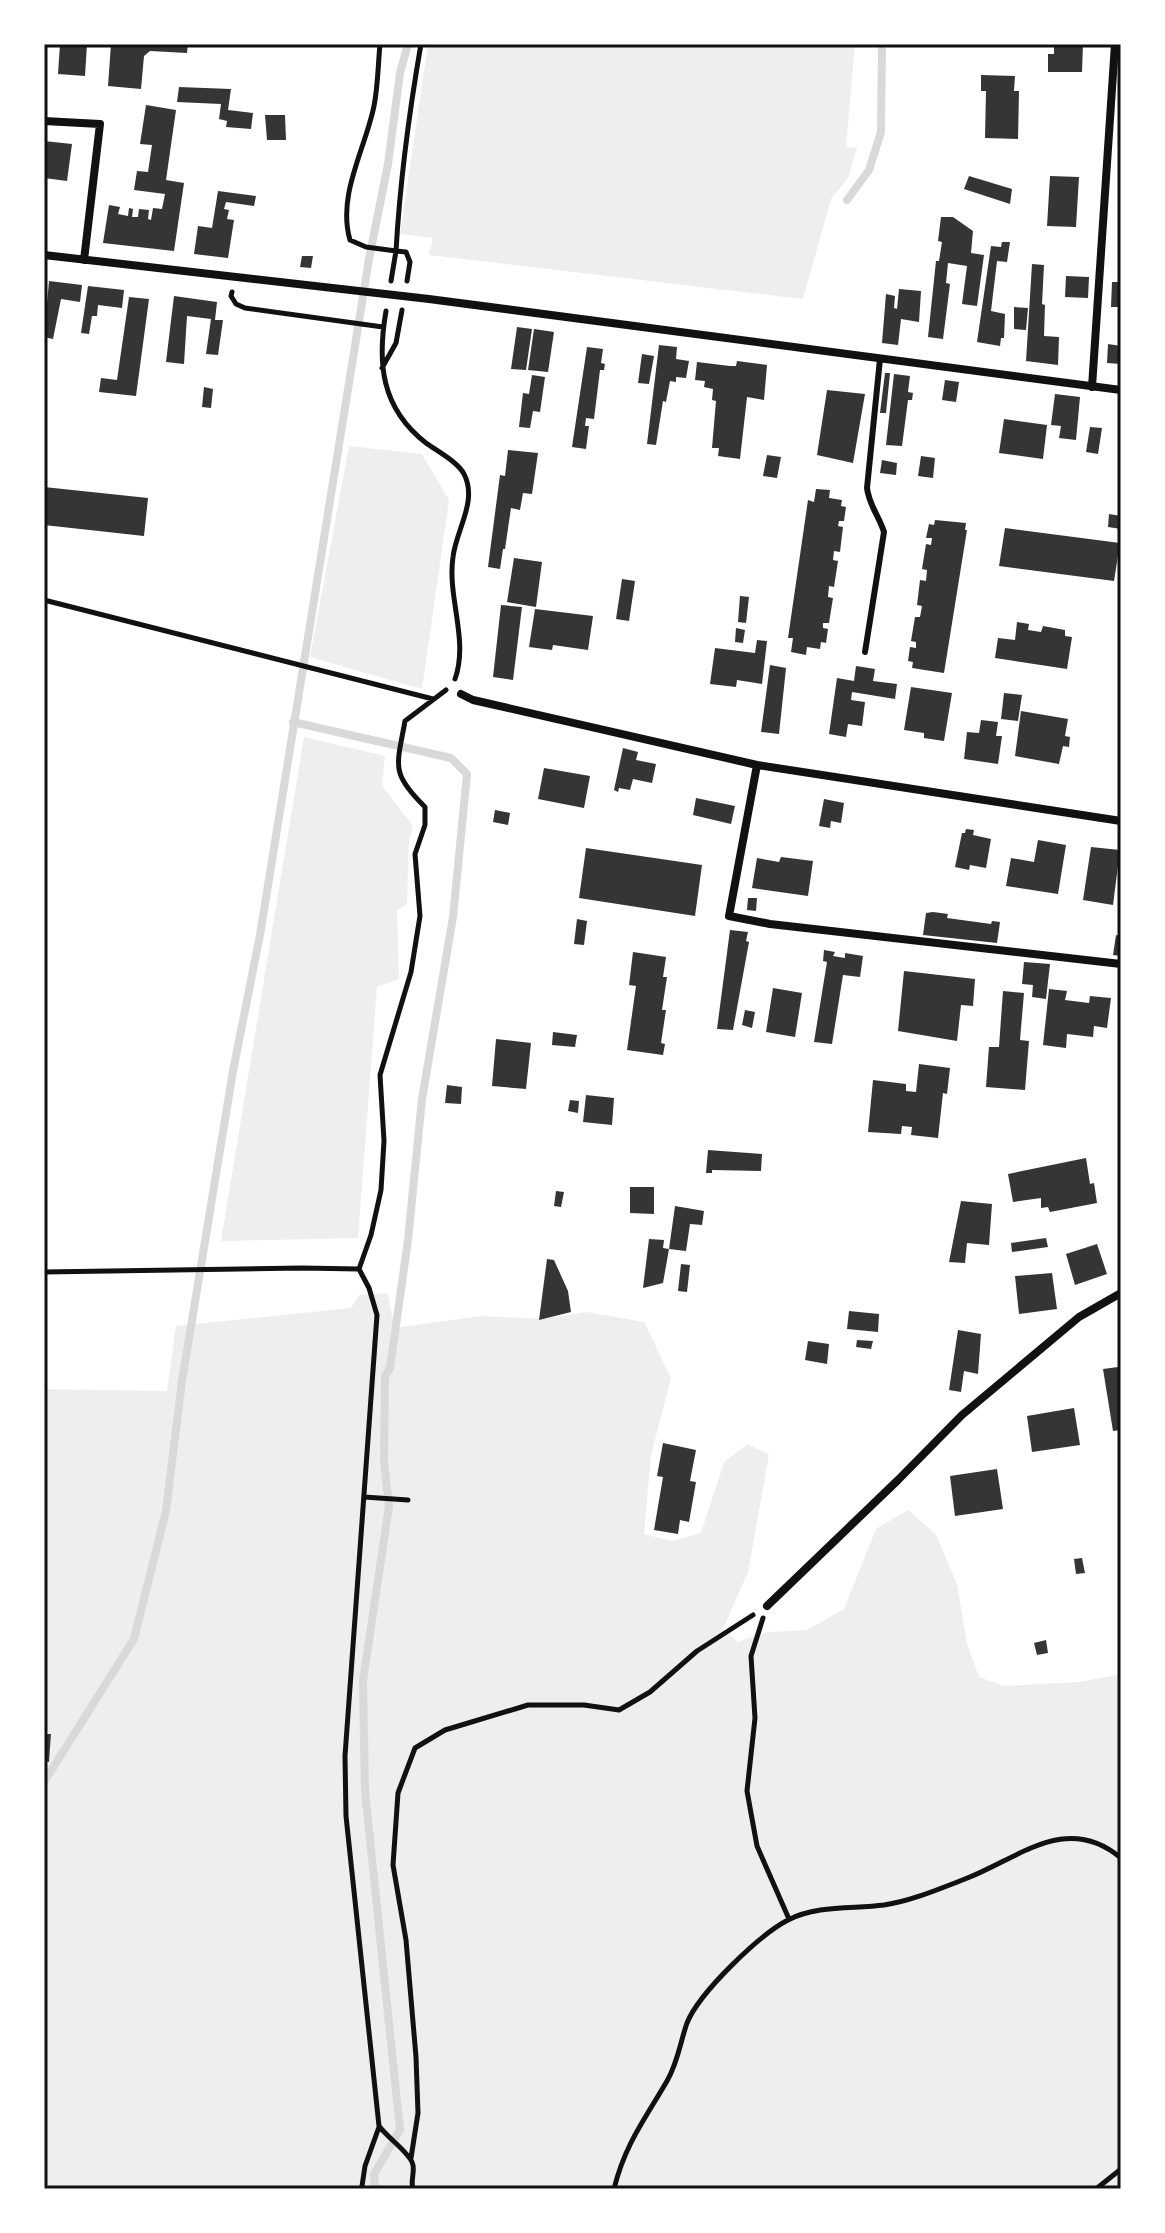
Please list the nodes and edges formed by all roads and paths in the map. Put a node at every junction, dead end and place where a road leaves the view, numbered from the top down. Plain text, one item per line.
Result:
1 (380, 44) edge
2 (421, 44) edge
3 (1115, 44) edge
4 (44, 121) edge
5 (396, 251) junction
6 (44, 255) edge
7 (84, 260) junction
8 (234, 277) junction
9 (388, 294) junction
10 (383, 327) junction
11 (880, 359) junction
12 (1092, 387) junction
13 (1121, 390) edge
14 (44, 600) edge
15 (865, 652) dead end
16 (461, 694) dead end
17 (433, 699) junction
18 (757, 765) junction
19 (1121, 821) edge
20 (1121, 964) edge
21 (359, 1269) junction
22 (44, 1272) edge
23 (1121, 1293) edge
24 (364, 1497) junction
25 (408, 1500) dead end
26 (767, 1606) junction
27 (1121, 1858) edge
28 (789, 1919) junction
29 (379, 2126) junction
30 (411, 2159) junction
31 (1121, 2169) edge
32 (362, 2186) dead end
33 (413, 2189) edge
34 (614, 2189) edge
35 (1096, 2189) edge

1 - 5 path
2 - 5 path
3 - 12 street
4 - 7 street
5 - 9 path
6 - 7 street
7 - 8 street
8 - 9 street
8 - 10 path
9 - 10 path
9 - 11 street
10 - 17 path
11 - 12 street
11 - 15 lane
12 - 13 street
14 - 17 path
16 - 18 street
17 - 21 path
18 - 19 street
18 - 20 street
21 - 22 path
21 - 24 path
23 - 26 street
24 - 25 path
24 - 29 path
26 - 28 path
26 - 30 path
27 - 28 path
28 - 34 path
29 - 30 path
29 - 32 path
30 - 33 path
31 - 35 path

